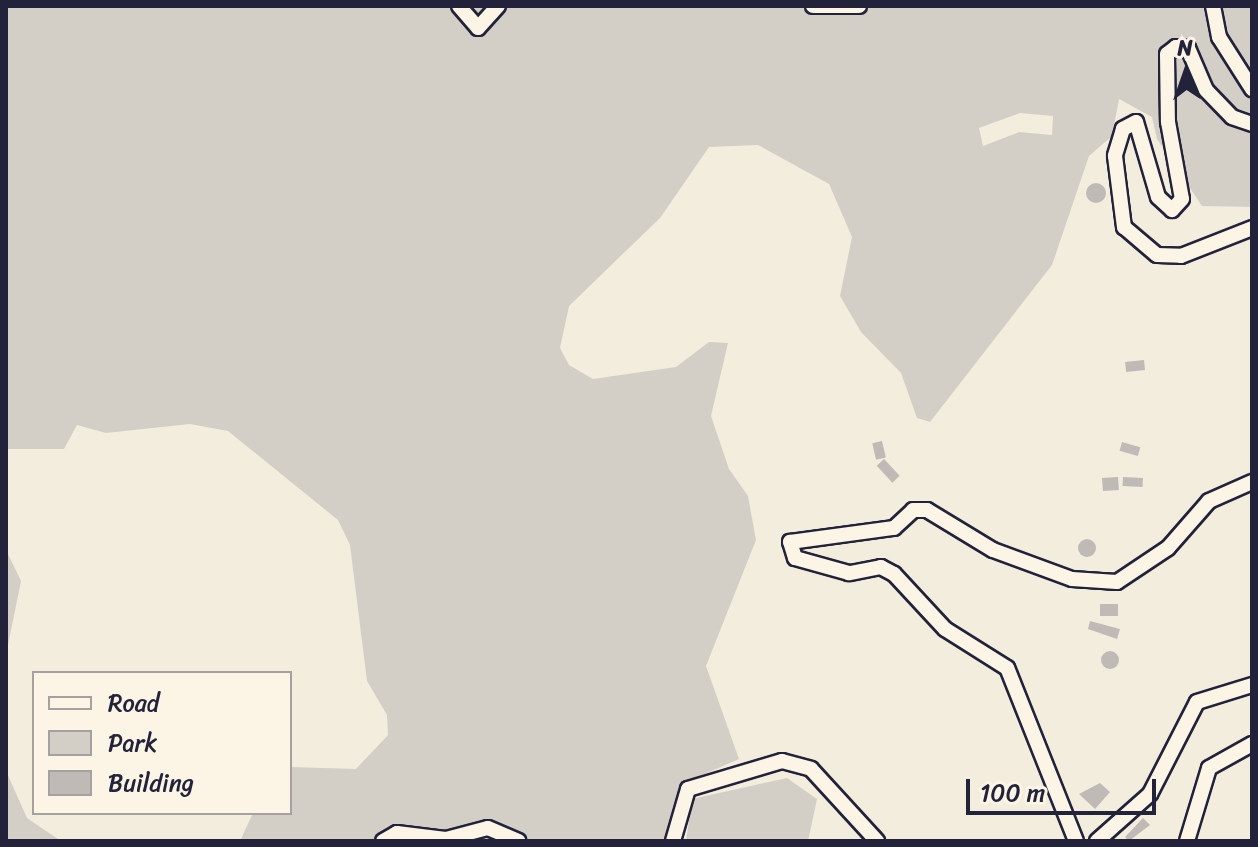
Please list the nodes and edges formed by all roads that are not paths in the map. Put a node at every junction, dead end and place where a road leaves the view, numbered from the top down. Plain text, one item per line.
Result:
1 (459, 6) edge
2 (498, 6) edge
3 (813, 6) edge
4 (859, 6) edge
5 (1213, 6) edge
6 (1252, 89) edge
7 (1252, 124) edge
8 (1252, 228) edge
9 (1252, 482) edge
10 (1252, 685) edge
11 (1252, 744) edge
12 (383, 841) edge
13 (518, 841) edge
14 (673, 841) edge
15 (877, 841) edge
16 (1076, 841) edge
17 (1097, 841) edge
18 (1187, 841) edge

1 - 2 street
3 - 4 street
5 - 6 street
7 - 8 street
9 - 16 street
10 - 17 street
11 - 18 street
12 - 13 street
14 - 15 street

